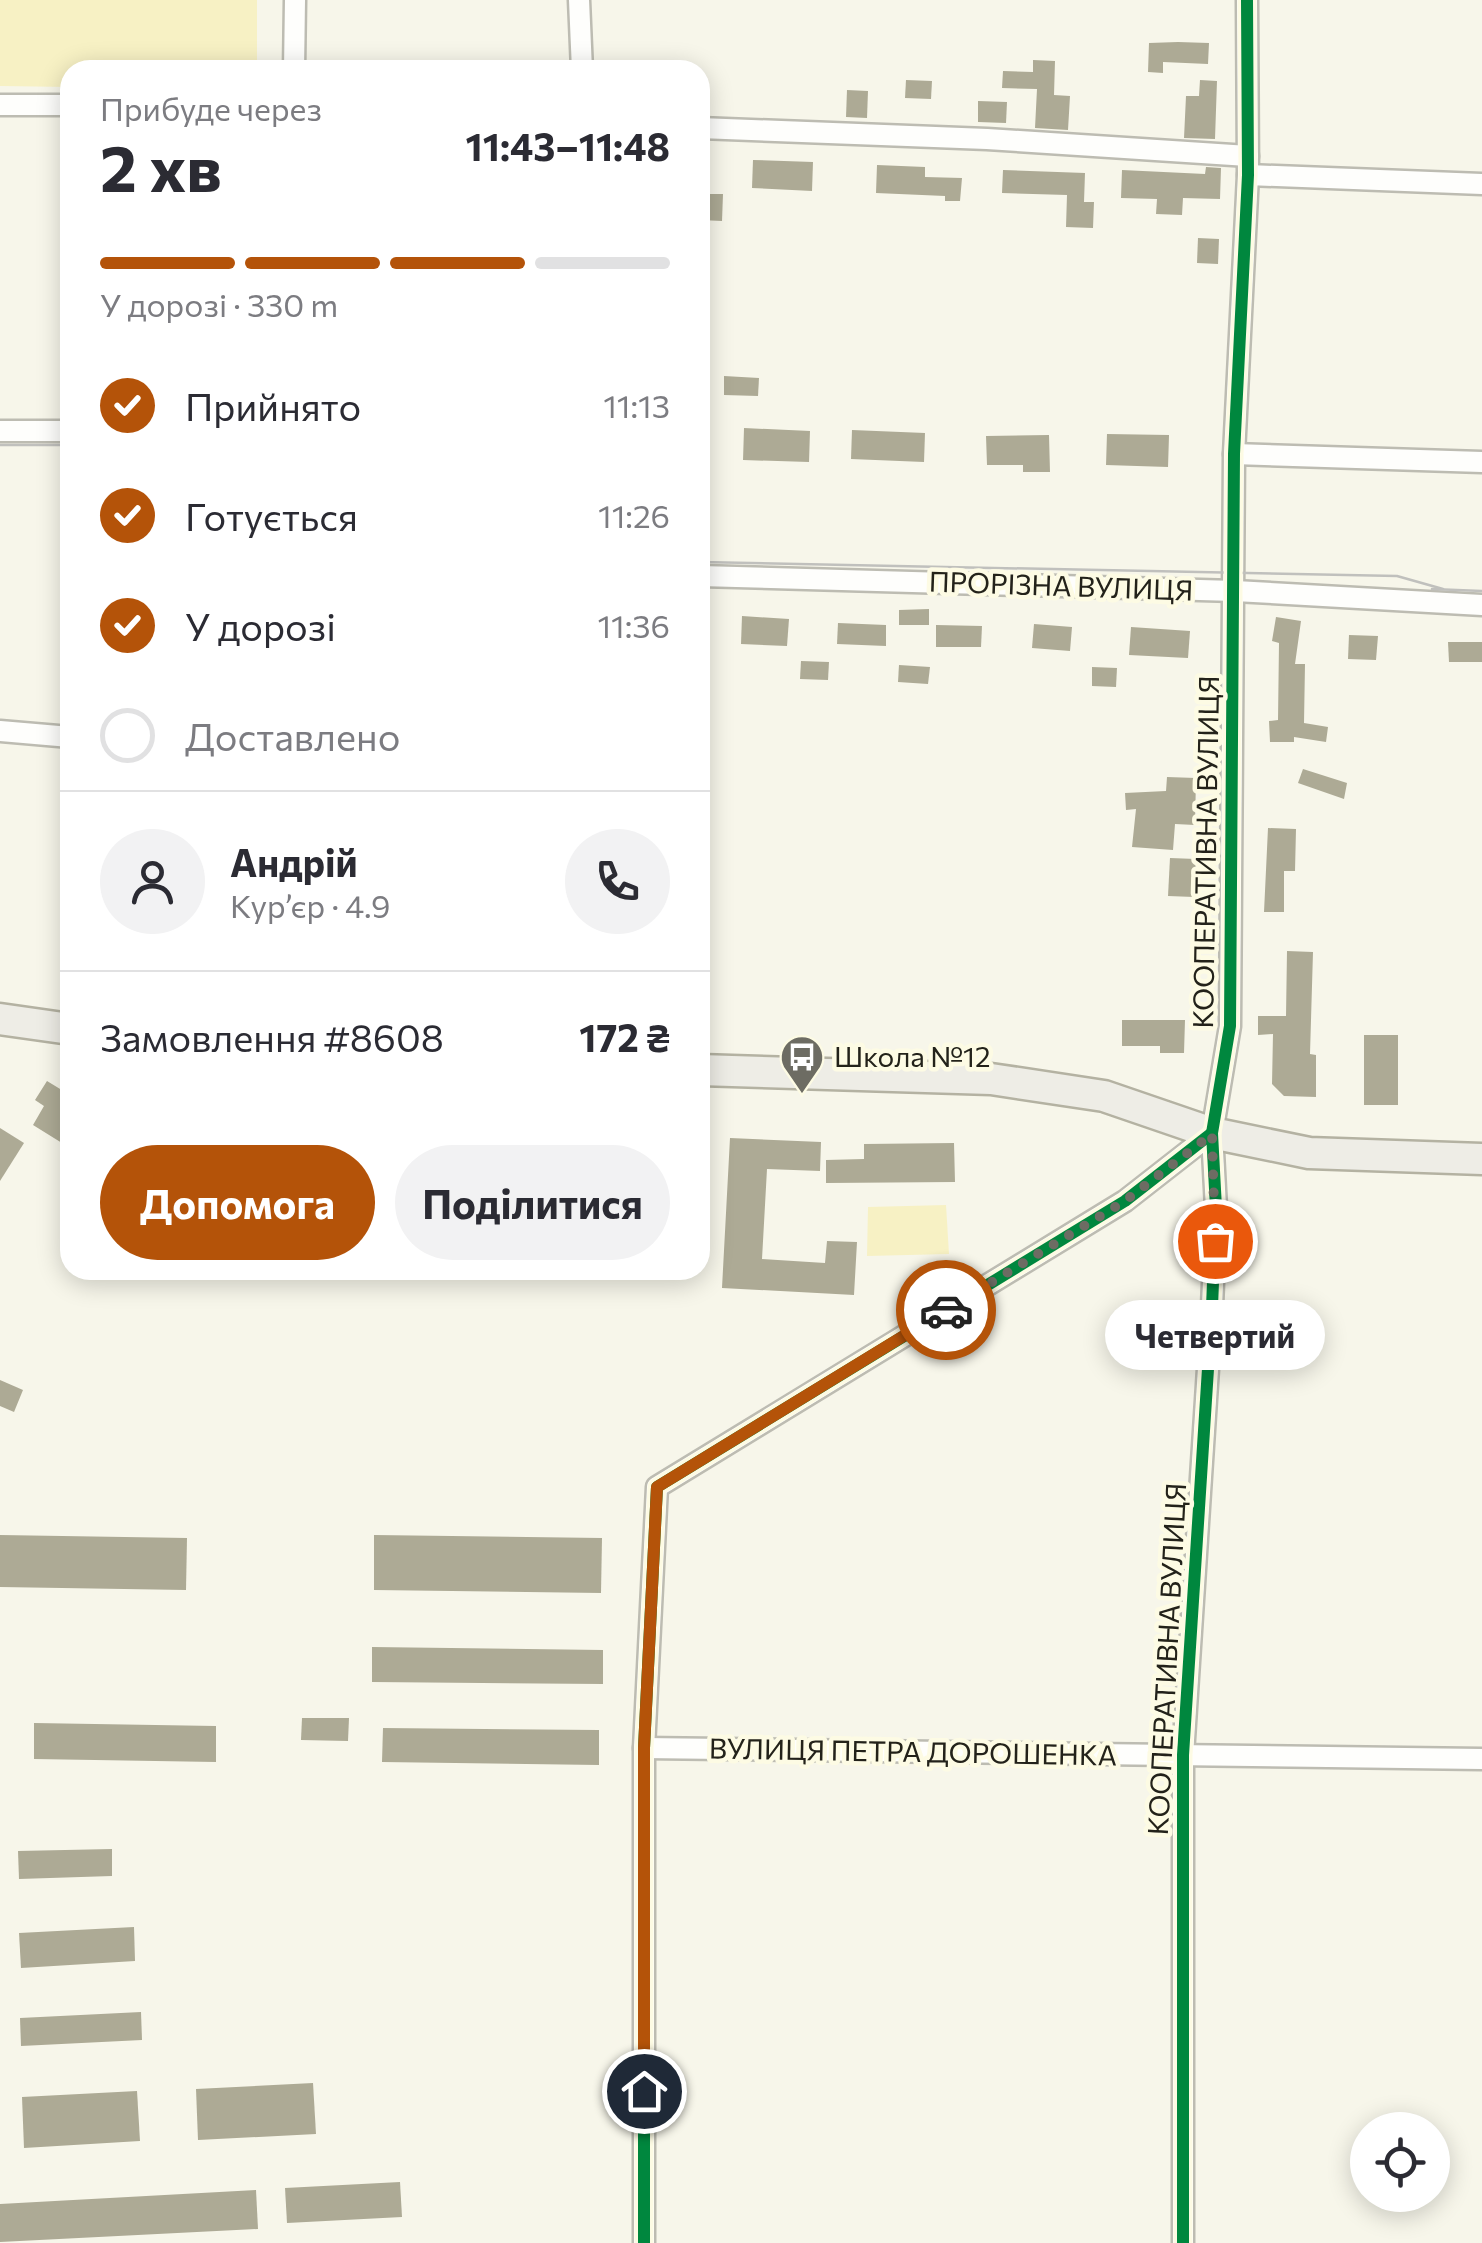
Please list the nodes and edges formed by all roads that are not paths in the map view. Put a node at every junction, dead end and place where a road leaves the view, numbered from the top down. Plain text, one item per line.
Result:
1 (295, 0) edge
2 (579, 0) edge
3 (1247, 0) edge
4 (294, 60) edge
5 (582, 60) edge
6 (0, 105) edge
7 (60, 105) edge
8 (710, 128) edge
9 (1248, 165) junction
10 (1482, 184) edge
11 (0, 432) edge
12 (60, 432) edge
13 (1234, 454) junction
14 (1482, 462) edge
15 (710, 576) edge
16 (1235, 590) junction
17 (1482, 604) edge
18 (0, 731) edge
19 (60, 737) edge
20 (0, 1019) edge
21 (60, 1027) edge
22 (710, 1070) edge
23 (1212, 1134) junction
24 (1482, 1159) edge
25 (644, 1748) junction
26 (1183, 1755) junction
27 (1482, 1759) edge
28 (644, 2243) edge
29 (1183, 2243) edge

1 - 4 street
2 - 5 street
3 - 9 street, КООПЕРАТИВНА ВУЛИЦЯ
6 - 7 street
8 - 9 street
9 - 10 street
9 - 13 street, КООПЕРАТИВНА ВУЛИЦЯ
11 - 12 street
13 - 14 street
13 - 16 street, КООПЕРАТИВНА ВУЛИЦЯ
15 - 16 street, ПРОРІЗНА ВУЛИЦЯ
16 - 17 street, ПРОРІЗНА ВУЛИЦЯ
16 - 23 street, КООПЕРАТИВНА ВУЛИЦЯ
18 - 19 street
20 - 21 main road
22 - 23 main road
23 - 24 main road
23 - 25 street
23 - 26 street, КООПЕРАТИВНА ВУЛИЦЯ
25 - 26 street, ВУЛИЦЯ ПЕТРА ДОРОШЕНКА
25 - 28 street
26 - 27 street, ВУЛИЦЯ ПЕТРА ДОРОШЕНКА
26 - 29 street, КООПЕРАТИВНА ВУЛИЦЯ

